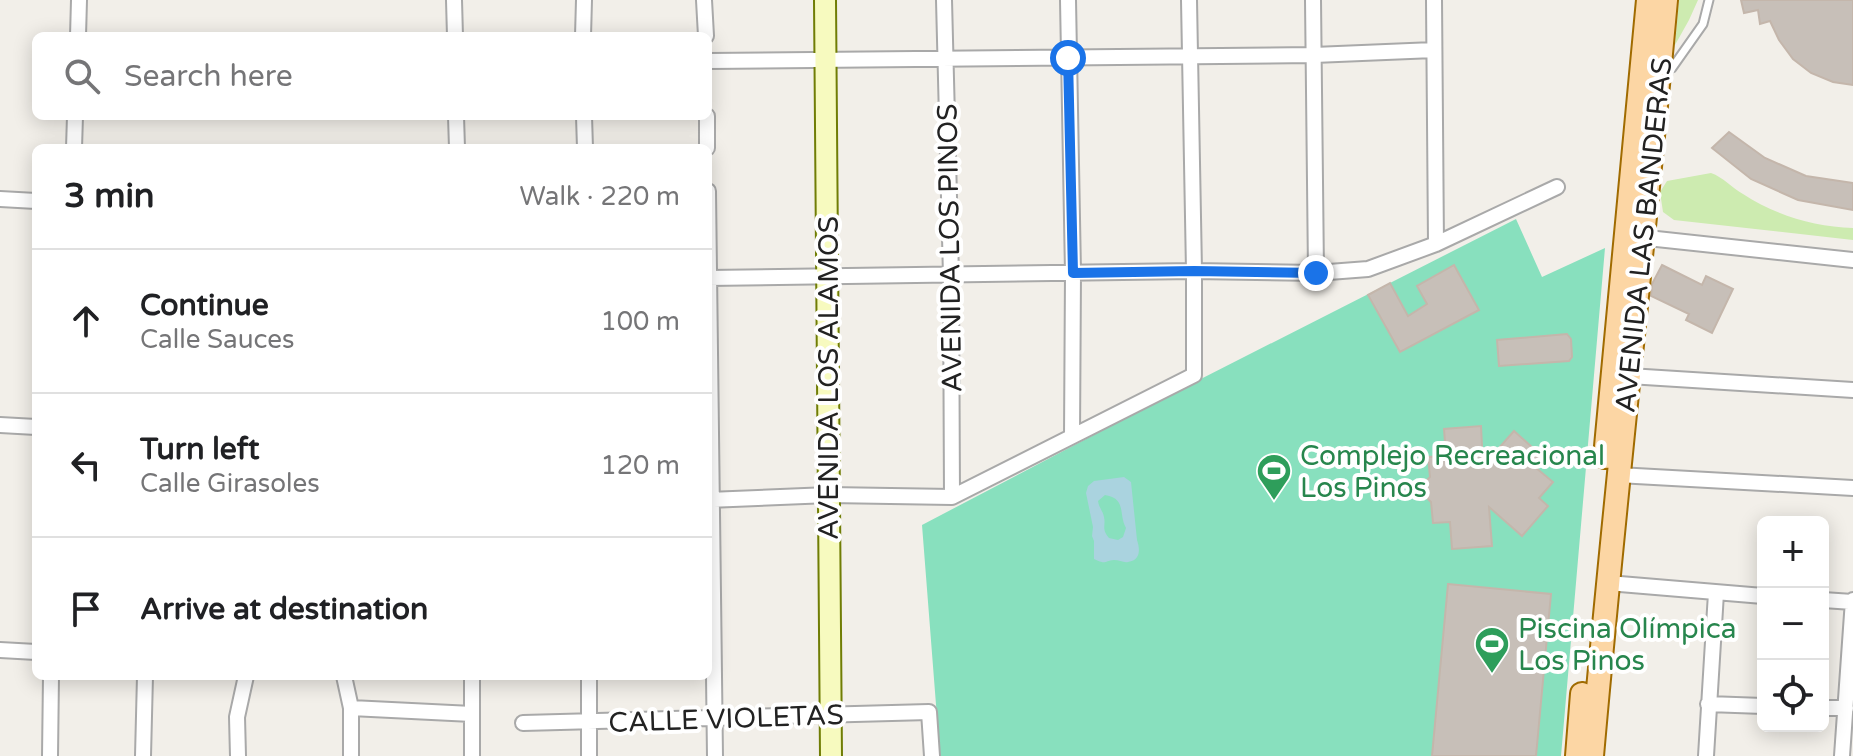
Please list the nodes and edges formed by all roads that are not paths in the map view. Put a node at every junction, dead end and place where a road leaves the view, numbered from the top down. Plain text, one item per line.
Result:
1 (79, 0) edge
2 (454, 0) edge
3 (584, 0) edge
4 (704, 0) edge
5 (825, 0) edge
6 (944, 0) edge
7 (1068, 0) edge
8 (1189, 0) edge
9 (1313, 0) edge
10 (1434, 0) edge
11 (1648, 0) edge
12 (1666, 0) edge
13 (1709, 0) edge
14 (78, 32) edge
15 (455, 32) edge
16 (583, 32) edge
17 (706, 32) edge
18 (1434, 50) junction
19 (1190, 55) junction
20 (1314, 55) junction
21 (1068, 58) junction
22 (946, 59) junction
23 (826, 60) junction
24 (712, 61) edge
25 (1660, 73) junction
26 (75, 120) edge
27 (456, 120) edge
28 (584, 120) edge
29 (707, 120) edge
30 (74, 144) edge
31 (457, 144) edge
32 (585, 144) edge
33 (707, 144) edge
34 (1557, 187) dead end
35 (0, 199) edge
36 (32, 201) edge
37 (1634, 237) junction
38 (1436, 244) junction
39 (1853, 260) edge
40 (1194, 271) junction
41 (1073, 273) junction
42 (1316, 273) junction
43 (828, 276) junction
44 (951, 276) junction
45 (712, 278) edge
46 (1629, 376) junction
47 (1853, 390) edge
48 (0, 425) edge
49 (32, 427) edge
50 (1072, 436) junction
51 (1618, 475) junction
52 (1853, 488) edge
53 (829, 495) junction
54 (952, 497) junction
55 (712, 500) edge
56 (1608, 583) junction
57 (1716, 593) junction
58 (1757, 596) edge
59 (1829, 600) edge
60 (1853, 601) edge
61 (712, 609) edge
62 (0, 650) edge
63 (32, 652) edge
64 (51, 680) edge
65 (145, 680) edge
66 (245, 680) edge
67 (345, 680) edge
68 (472, 680) edge
69 (589, 680) edge
70 (1708, 704) junction
71 (1757, 706) edge
72 (351, 708) junction
73 (1829, 708) edge
74 (1846, 708) junction
75 (472, 714) junction
76 (829, 714) junction
77 (714, 718) junction
78 (588, 722) junction
79 (523, 723) dead end
80 (351, 755) edge
81 (50, 756) edge
82 (143, 756) edge
83 (238, 756) edge
84 (472, 756) edge
85 (589, 756) edge
86 (715, 756) edge
87 (831, 756) edge
88 (932, 756) edge
89 (1577, 756) edge
90 (1592, 756) edge
91 (1706, 756) edge
92 (1842, 756) edge

1 - 14 street
2 - 15 street
3 - 16 street
4 - 17 street
5 - 23 street, AVENIDA LOS ALAMOS
6 - 22 street, AVENIDA LOS PINOS
7 - 21 street
8 - 19 street
9 - 20 street
10 - 18 street
11 - 37 main road, AVENIDA LAS BANDERAS
12 - 25 main road, AVENIDA LAS BANDERAS
13 - 25 lane
18 - 20 street
18 - 38 street
19 - 20 street
19 - 21 street
19 - 40 street
20 - 42 street
21 - 22 street
21 - 41 street
22 - 23 street
22 - 44 street, AVENIDA LOS PINOS
23 - 24 street
23 - 43 street, AVENIDA LOS ALAMOS
25 - 37 main road, AVENIDA LAS BANDERAS
26 - 30 street
27 - 31 street
28 - 32 street
29 - 33 street
34 - 38 street
35 - 36 street
37 - 39 street
37 - 46 main road, AVENIDA LAS BANDERAS
37 - 89 main road, AVENIDA LAS BANDERAS
38 - 42 street
40 - 41 street
40 - 42 street
40 - 50 street
41 - 44 street
41 - 50 street
43 - 44 street
43 - 45 street
43 - 53 street, AVENIDA LOS ALAMOS
44 - 54 street, AVENIDA LOS PINOS
46 - 47 street
46 - 51 main road, AVENIDA LAS BANDERAS
48 - 49 street
50 - 54 street
51 - 52 street
51 - 56 main road, AVENIDA LAS BANDERAS
53 - 54 street
53 - 55 street
53 - 76 street, AVENIDA LOS ALAMOS
56 - 57 street
56 - 90 main road, AVENIDA LAS BANDERAS
57 - 58 street
57 - 70 street
59 - 60 street
60 - 74 street
61 - 77 street
62 - 63 street
64 - 81 street
65 - 82 street
66 - 83 street
67 - 72 street
68 - 75 street
69 - 78 street
70 - 71 street
70 - 91 street
72 - 75 street
72 - 80 street
73 - 74 street
74 - 92 street
75 - 84 street
76 - 77 street, CALLE VIOLETAS
76 - 87 street, AVENIDA LOS ALAMOS
76 - 88 street, CALLE VIOLETAS
77 - 78 street, CALLE VIOLETAS
77 - 86 street
78 - 79 street, CALLE VIOLETAS
78 - 85 street

